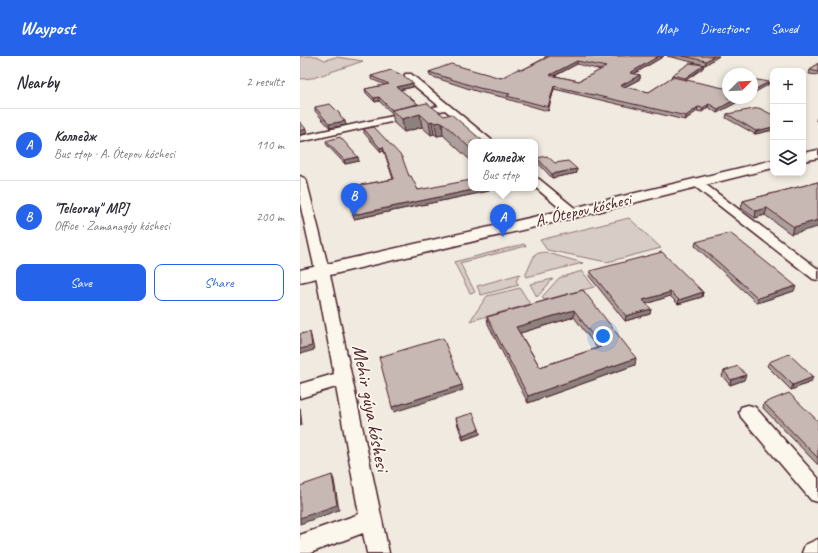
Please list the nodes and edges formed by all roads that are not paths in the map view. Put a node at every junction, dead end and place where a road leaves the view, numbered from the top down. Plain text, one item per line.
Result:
1 (408, 76) dead end
2 (447, 107) junction
3 (300, 139) edge
4 (485, 139) edge
5 (818, 154) edge
6 (806, 157) edge
7 (770, 165) edge
8 (300, 179) edge
9 (697, 183) junction
10 (538, 184) edge
11 (573, 213) junction
12 (322, 270) junction
13 (300, 276) edge
14 (818, 276) edge
15 (343, 378) junction
16 (300, 391) edge
17 (748, 412) dead end
18 (818, 493) edge
19 (371, 520) junction
20 (300, 546) edge
21 (818, 550) edge
22 (378, 553) edge
23 (813, 553) edge

1 - 2 street
2 - 3 street
2 - 4 street
5 - 6 main road
7 - 9 main road, A. Ótepov kóshesi
8 - 12 street, Mehir gúyа kóshesi
9 - 11 main road, A. Ótepov kóshesi
9 - 14 street
10 - 11 street
11 - 12 main road, A. Ótepov kóshesi
12 - 13 main road, A. Ótepov kóshesi
12 - 15 street, Mehir gúyа kóshesi
15 - 16 street
15 - 19 street, Mehir gúyа kóshesi
17 - 18 street
19 - 20 street
19 - 22 street, Mehir gúyа kóshesi
21 - 23 street

